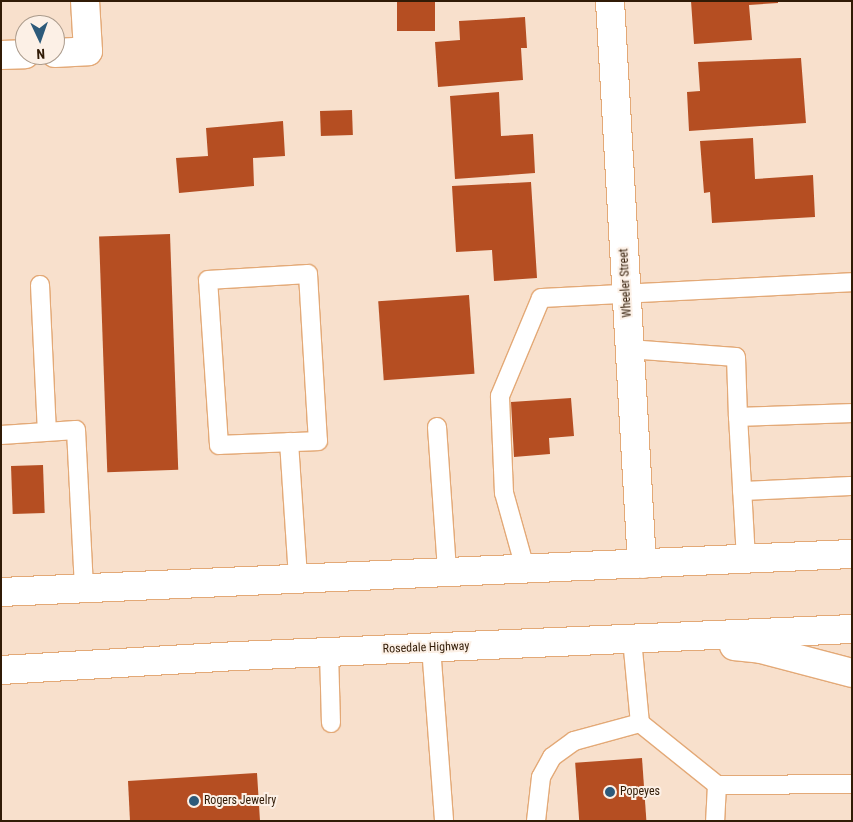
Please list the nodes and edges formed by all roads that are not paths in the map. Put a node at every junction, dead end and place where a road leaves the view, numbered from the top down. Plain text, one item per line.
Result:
1 (85, 1) edge
2 (610, 1) edge
3 (65, 52) edge
4 (15, 55) edge
5 (1, 56) edge
6 (852, 282) edge
7 (40, 285) dead end
8 (626, 293) junction
9 (629, 349) junction
10 (852, 413) edge
11 (738, 417) junction
12 (438, 427) dead end
13 (47, 431) junction
14 (1, 436) edge
15 (290, 442) junction
16 (852, 486) edge
17 (742, 491) junction
18 (852, 554) edge
19 (746, 559) junction
20 (642, 564) junction
21 (525, 568) junction
22 (447, 571) junction
23 (298, 578) junction
24 (84, 588) junction
25 (1, 592) edge
26 (852, 628) edge
27 (641, 638) junction
28 (431, 647) junction
29 (329, 652) junction
30 (1, 670) edge
31 (852, 673) edge
32 (331, 723) dead end
33 (640, 723) junction
34 (852, 784) edge
35 (717, 785) junction
36 (444, 821) edge
37 (536, 821) edge
38 (715, 821) edge

1 - 3 main road
2 - 8 main road, Wheeler Street
4 - 5 main road
6 - 8 lane
7 - 13 lane
8 - 9 main road, Wheeler Street
8 - 21 lane
9 - 11 lane
9 - 20 main road, Wheeler Street
10 - 11 lane
11 - 17 lane
12 - 22 lane
13 - 14 lane
13 - 24 lane
15 - 15 lane
15 - 23 lane
16 - 17 lane
17 - 19 lane
18 - 19 main road
19 - 20 main road
20 - 21 main road
21 - 22 main road
22 - 23 main road
23 - 24 main road
24 - 25 main road
26 - 27 main road, Rosedale Highway
27 - 28 main road, Rosedale Highway
27 - 31 main road
27 - 33 lane
28 - 29 main road, Rosedale Highway
28 - 36 lane
29 - 30 main road, Rosedale Highway
29 - 32 lane
33 - 35 lane
33 - 37 lane
34 - 35 lane
35 - 38 lane

